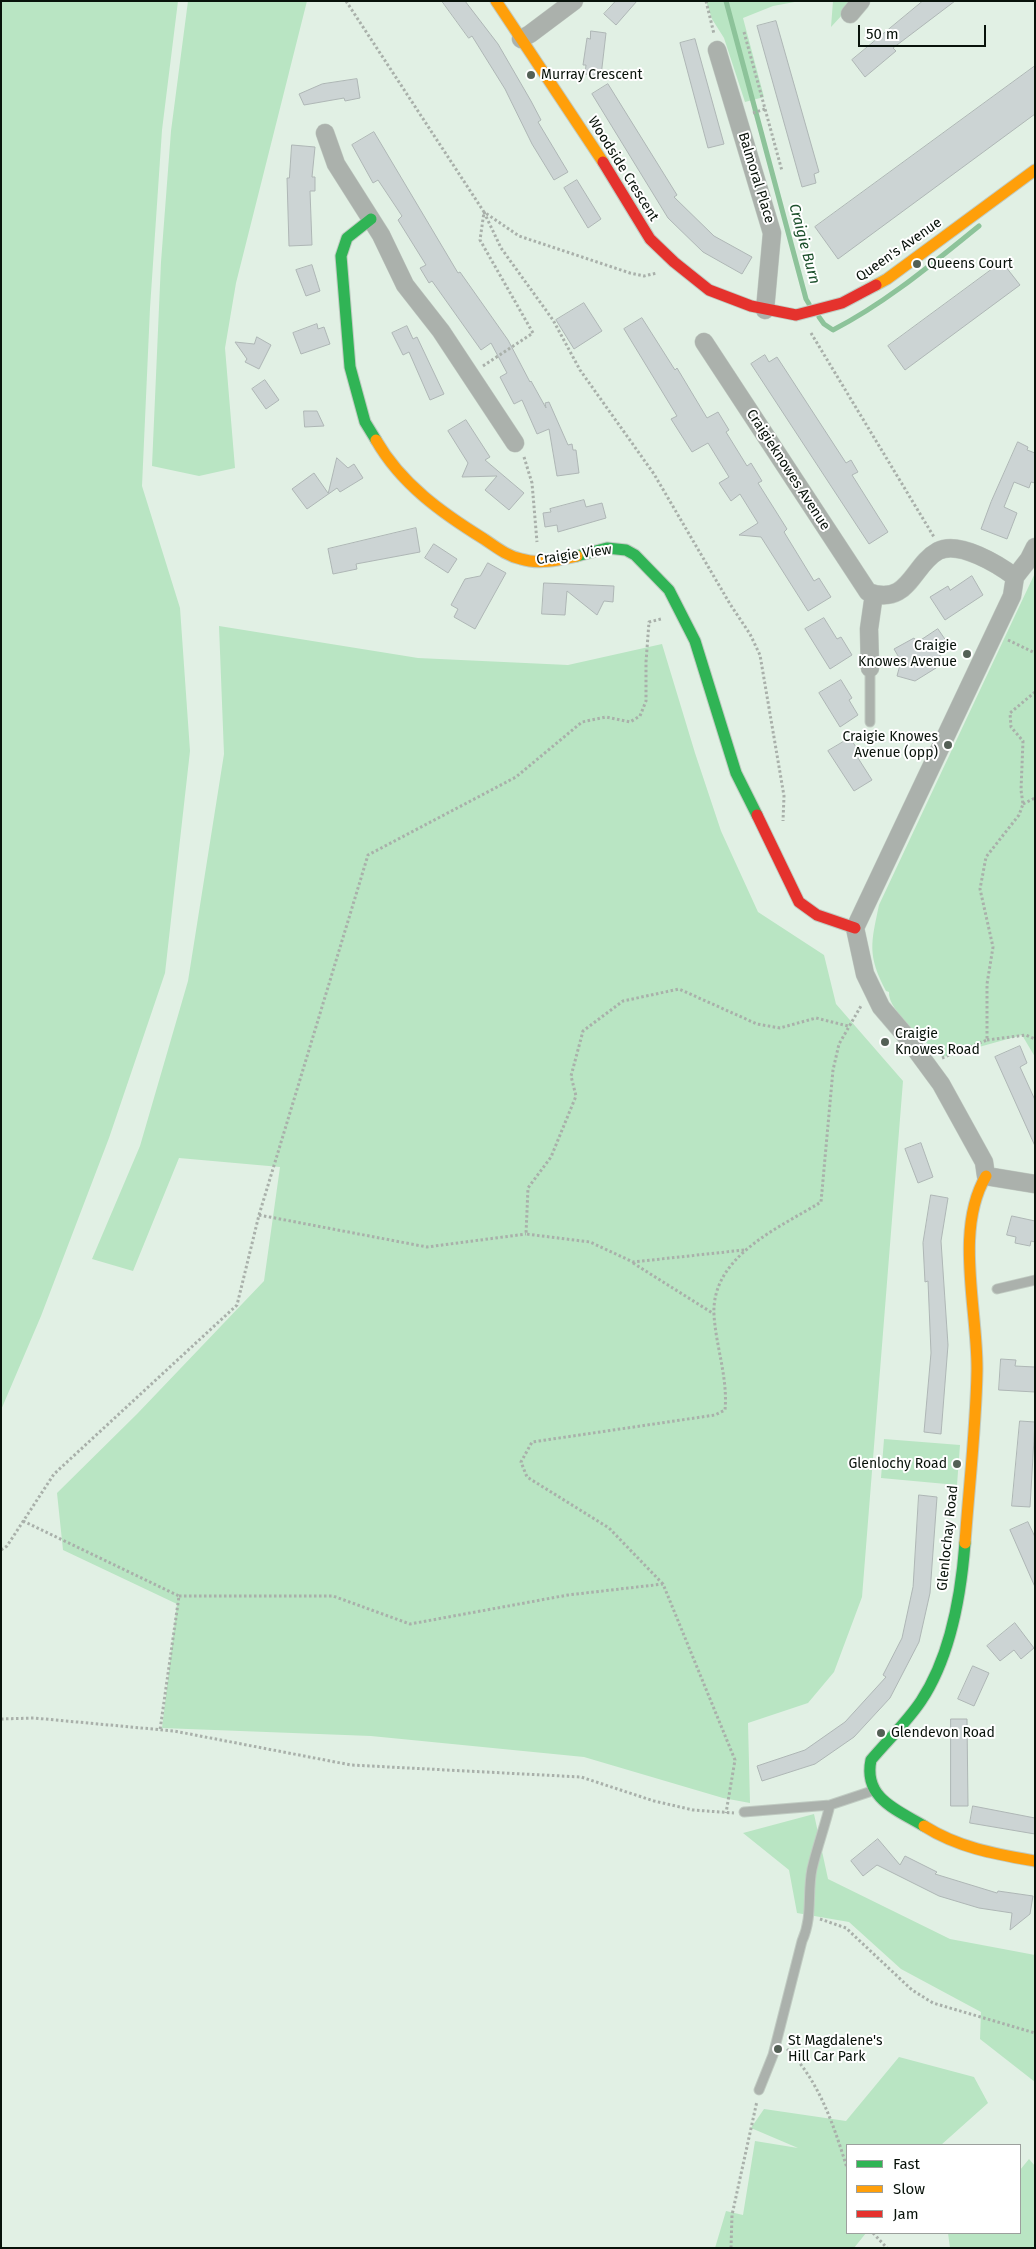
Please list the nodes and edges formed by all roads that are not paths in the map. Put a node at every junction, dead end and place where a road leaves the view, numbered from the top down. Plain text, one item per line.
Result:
1 (496, 1) edge
2 (574, 1) edge
3 (520, 39) junction
4 (717, 50) road end
5 (324, 133) dead end
6 (1035, 170) edge
7 (370, 219) junction
8 (765, 310) junction
9 (704, 342) dead end
10 (515, 443) road end
11 (1035, 547) edge
12 (1015, 577) junction
13 (874, 594) junction
14 (870, 668) joint
15 (870, 722) dead end
16 (855, 928) junction
17 (986, 1176) junction
18 (1035, 1184) edge
19 (1035, 1280) edge
20 (996, 1290) dead end
21 (874, 1791) junction
22 (830, 1805) junction
23 (744, 1812) road end
24 (1035, 1861) edge
25 (759, 2090) road end

1 - 3 street, Woodside Crescent
2 - 3 street
3 - 8 street, Woodside Crescent
4 - 8 street, Balmoral Place
5 - 7 street
6 - 8 street, Queen's Avenue
7 - 10 street
7 - 16 street, Craigie View
9 - 13 street, Craigieknowes Avenue
11 - 12 street
12 - 13 street
12 - 16 street
13 - 14 street
14 - 15 lane
16 - 17 street
17 - 18 street
17 - 21 street, Glenlochay Road
19 - 20 lane
21 - 22 lane
21 - 24 street
22 - 23 lane
22 - 25 lane

